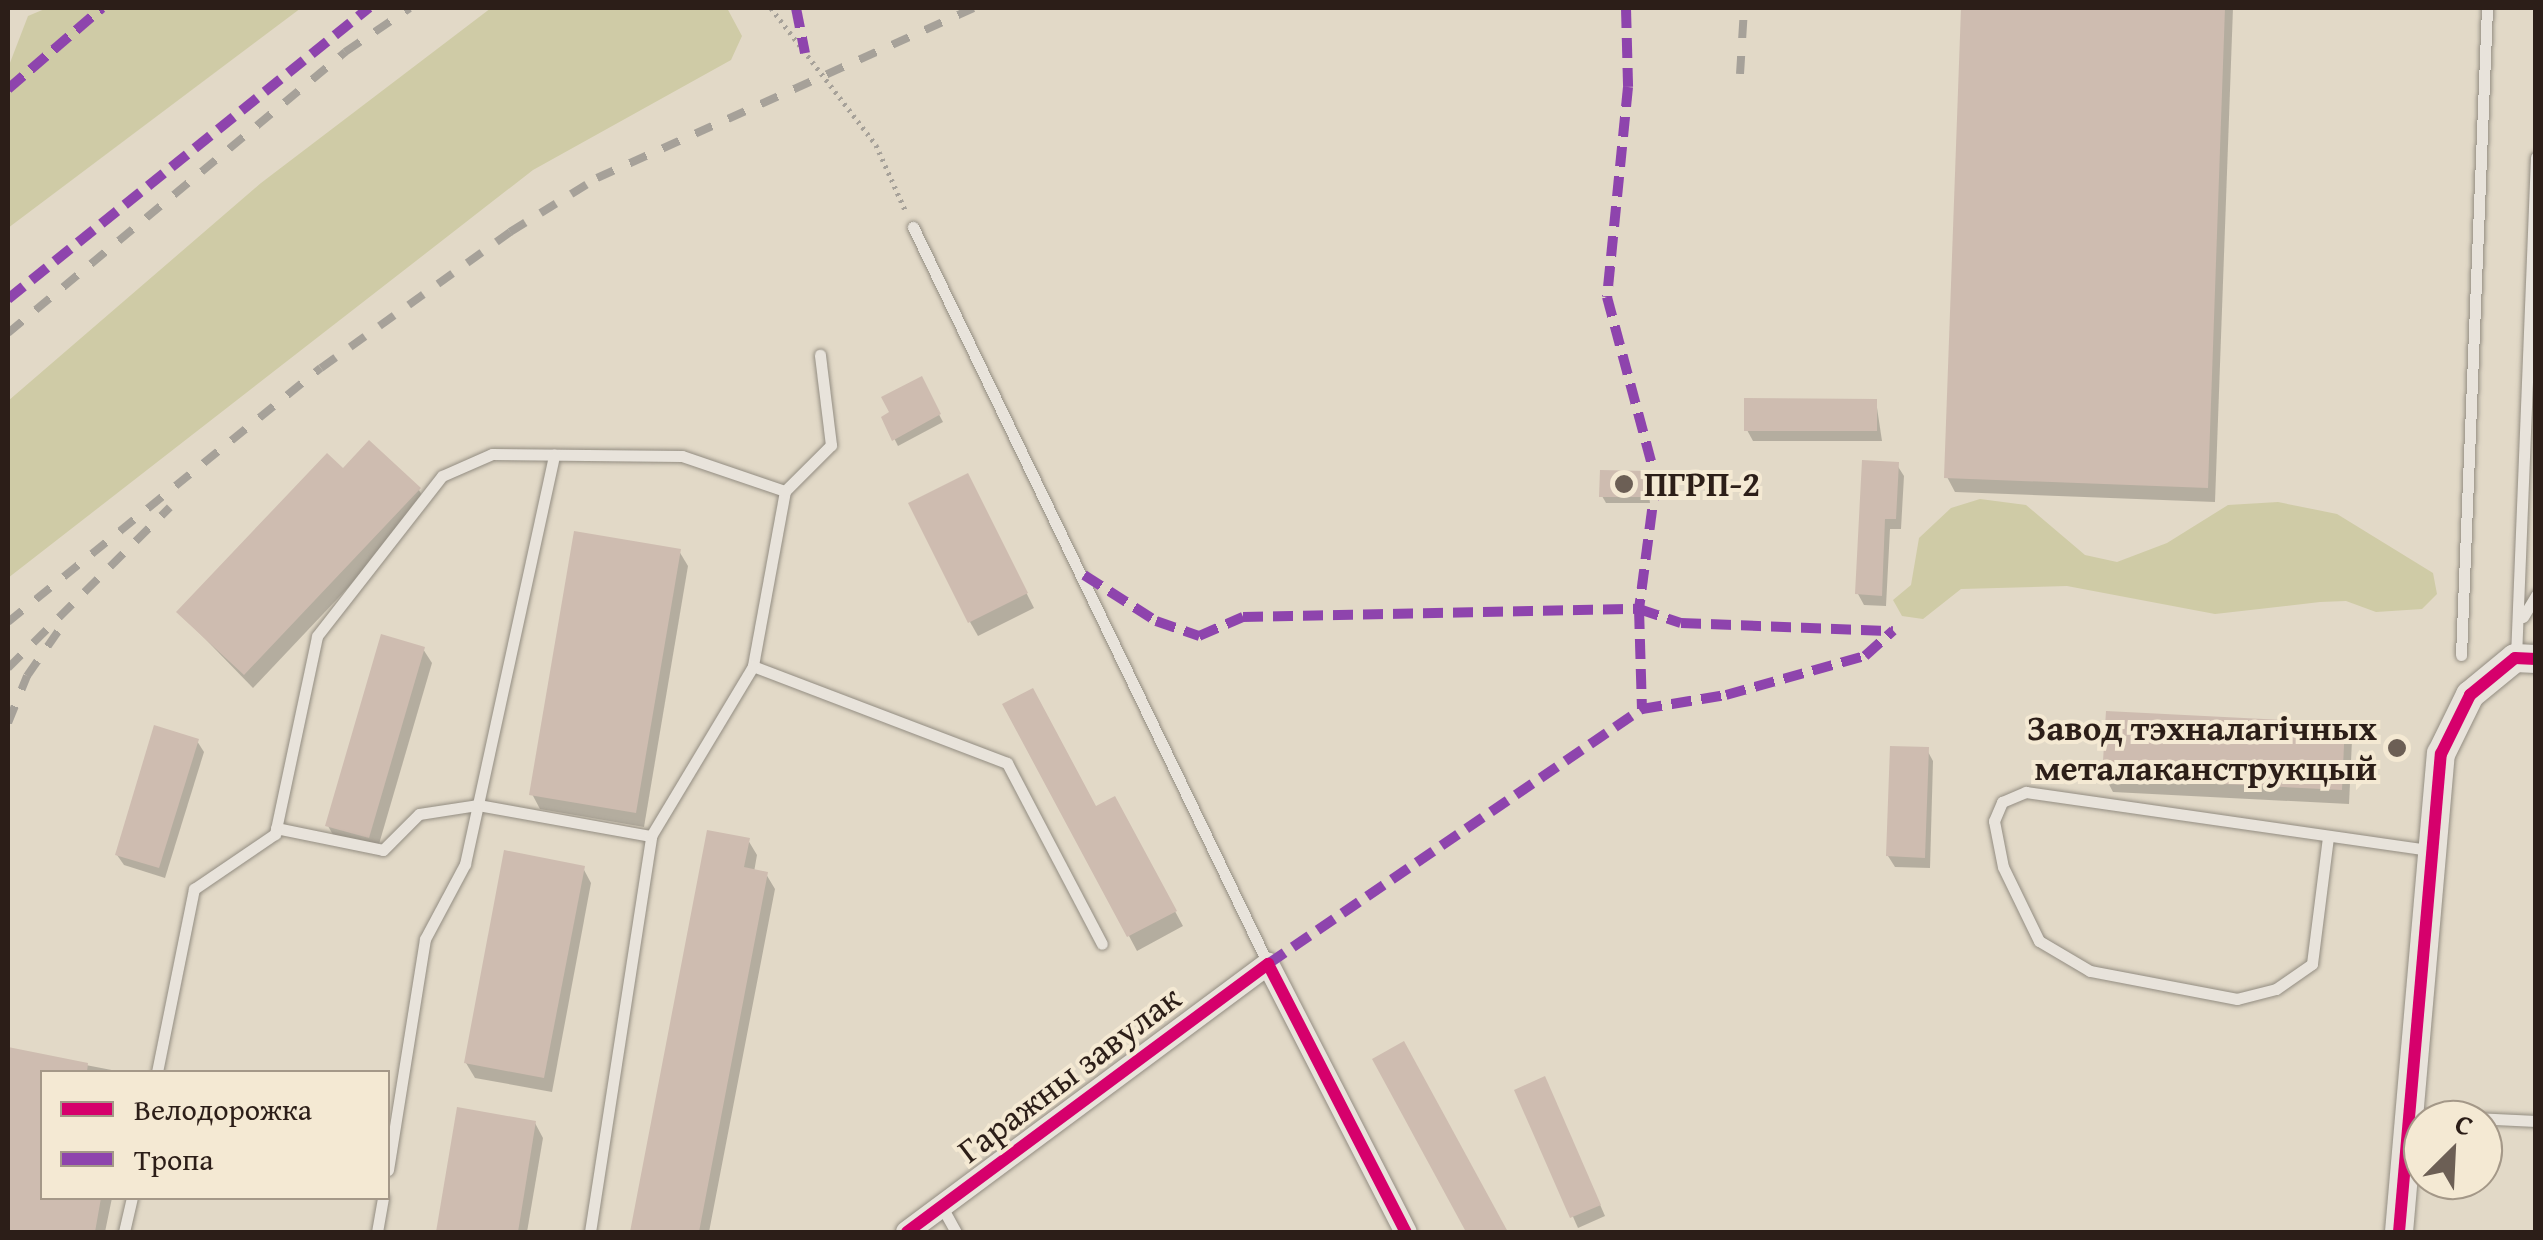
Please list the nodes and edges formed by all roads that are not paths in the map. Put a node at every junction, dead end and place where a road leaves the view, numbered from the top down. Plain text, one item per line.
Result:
1 (2487, 8) edge
2 (2536, 156) edge
3 (913, 226) road end
4 (820, 355) dead end
5 (554, 455) junction
6 (785, 491) junction
7 (2536, 595) edge
8 (2521, 621) junction
9 (2461, 655) dead end
10 (2526, 659) edge
11 (753, 666) junction
12 (478, 805) junction
13 (276, 828) junction
14 (651, 836) junction
15 (2328, 838) junction
16 (2433, 851) junction
17 (1102, 944) dead end
18 (1268, 964) junction
19 (157, 1070) edge
20 (2413, 1100) edge
21 (2503, 1120) edge
22 (2536, 1121) edge
23 (390, 1158) edge
24 (2403, 1196) edge
25 (132, 1200) edge
26 (383, 1200) edge
27 (942, 1206) junction
28 (124, 1232) edge
29 (377, 1232) edge
30 (590, 1232) edge
31 (907, 1232) edge
32 (956, 1232) edge
33 (1406, 1232) edge
34 (2399, 1232) edge

1 - 9 lane
2 - 8 lane
3 - 18 lane
4 - 6 lane
5 - 6 lane
5 - 12 lane
5 - 13 lane
6 - 11 lane
7 - 8 lane
8 - 10 lane
10 - 16 street
11 - 14 lane
11 - 17 lane
12 - 13 lane
12 - 14 lane
12 - 23 lane
13 - 19 lane
14 - 30 lane
15 - 15 lane
15 - 16 lane
16 - 20 street
18 - 27 street, Гаражны завулак
18 - 33 street
21 - 22 lane
24 - 34 street
25 - 28 lane
26 - 29 lane
27 - 31 street, Гаражны завулак
27 - 32 lane

